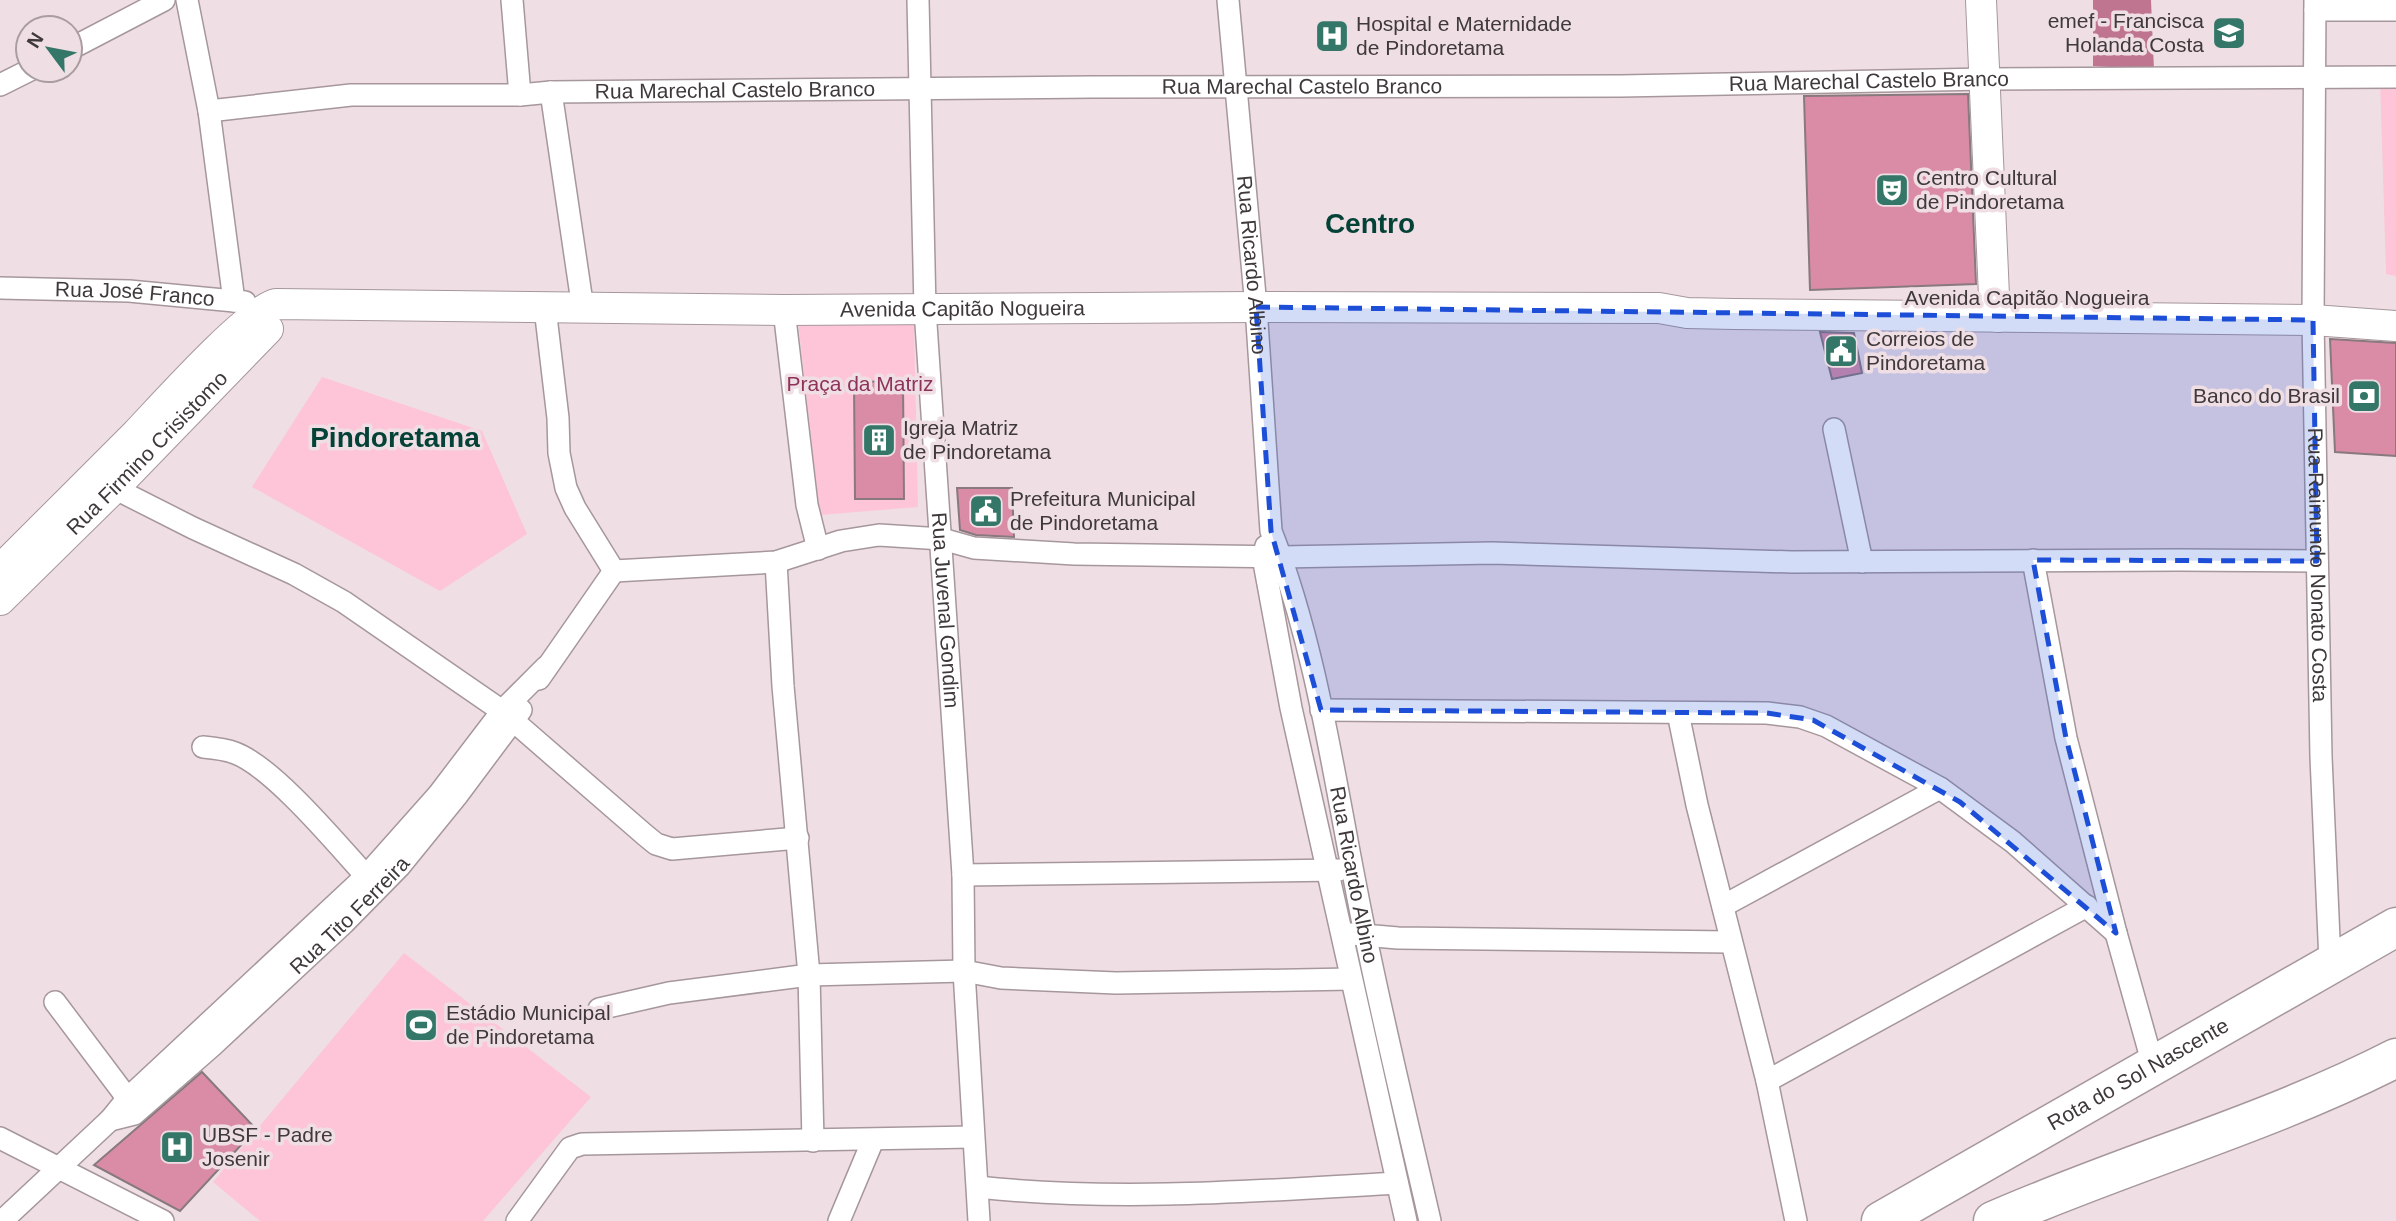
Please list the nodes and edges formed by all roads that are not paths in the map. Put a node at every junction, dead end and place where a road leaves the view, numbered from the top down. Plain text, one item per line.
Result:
1 (164, 0) edge
2 (187, 0) edge
3 (512, 0) edge
4 (918, 0) edge
5 (1228, 0) edge
6 (1981, 0) edge
7 (2315, 5) edge
8 (2396, 10) edge
9 (84, 42) edge
10 (2396, 77) edge
11 (2315, 78) junction
12 (1986, 79) junction
13 (1236, 88) junction
14 (921, 90) junction
15 (551, 92) junction
16 (520, 95) junction
17 (209, 111) junction
18 (0, 270) edge
19 (8, 288) edge
20 (233, 300) junction
21 (280, 305) junction
22 (2396, 305) edge
23 (1255, 307) junction
24 (1996, 307) junction
25 (545, 308) junction
26 (583, 309) junction
27 (925, 309) junction
28 (784, 310) junction
29 (2313, 311) junction
30 (2396, 326) edge
31 (1834, 429) dead end
32 (114, 488) junction
33 (942, 539) junction
34 (818, 549) junction
35 (1272, 557) junction
36 (2033, 560) junction
37 (2317, 561) junction
38 (776, 562) junction
39 (1862, 562) junction
40 (0, 570) edge
41 (614, 571) junction
42 (0, 600) edge
43 (1321, 709) junction
44 (1678, 713) junction
45 (508, 716) junction
46 (203, 747) dead end
47 (1940, 788) junction
48 (798, 838) junction
49 (1352, 868) junction
50 (1326, 872) junction
51 (963, 875) junction
52 (366, 876) junction
53 (1723, 906) junction
54 (2087, 906) junction
55 (2396, 927) edge
56 (2116, 933) junction
57 (1341, 934) junction
58 (1365, 935) junction
59 (1730, 942) junction
60 (2330, 962) junction
61 (964, 971) junction
62 (809, 975) junction
63 (1351, 979) junction
64 (55, 1002) dead end
65 (599, 1009) dead end
66 (2396, 1058) edge
67 (1394, 1065) junction
68 (2153, 1065) junction
69 (1372, 1072) junction
70 (1767, 1081) junction
71 (131, 1106) junction
72 (974, 1136) junction
73 (0, 1138) edge
74 (873, 1140) junction
75 (813, 1141) junction
76 (59, 1170) junction
77 (1397, 1183) junction
78 (978, 1187) junction
79 (2, 1221) edge
80 (163, 1221) edge
81 (517, 1221) edge
82 (839, 1221) edge
83 (979, 1221) edge
84 (1406, 1221) edge
85 (1430, 1221) edge
86 (1796, 1221) edge
87 (1881, 1221) edge
88 (1993, 1221) edge

1 - 9 street
2 - 17 street
3 - 16 street
4 - 14 street, Rua Juvenal Gondim
5 - 13 street, Rua Ricardo Albino
6 - 12 main road
7 - 8 street
7 - 11 street, Rua Raimundo Nonato Costa
10 - 11 street, Rua Marechal Castelo Branco
11 - 12 street, Rua Marechal Castelo Branco
11 - 29 street, Rua Raimundo Nonato Costa
12 - 13 street, Rua Marechal Castelo Branco
12 - 24 main road
13 - 14 street, Rua Marechal Castelo Branco
13 - 23 street, Rua Ricardo Albino
14 - 15 street, Rua Marechal Castelo Branco
14 - 27 street, Rua Juvenal Gondim
15 - 16 street, Rua Marechal Castelo Branco
15 - 26 street
16 - 17 street, Rua Marechal Castelo Branco
17 - 20 street
18 - 19 street
19 - 20 street, Rua José Franco
20 - 21 street, Rua José Franco
21 - 25 main road, Avenida Capitão Nogueira
21 - 32 main road, Rua Firmino Crisistomo
21 - 40 main road, Rua Firmino Crisistomo
22 - 29 main road, Avenida Capitão Nogueira
23 - 24 main road, Avenida Capitão Nogueira
23 - 27 main road, Avenida Capitão Nogueira
23 - 35 street, Rua Ricardo Albino
24 - 29 main road, Avenida Capitão Nogueira
25 - 26 main road, Avenida Capitão Nogueira
25 - 41 street
26 - 28 main road, Avenida Capitão Nogueira
27 - 28 main road, Avenida Capitão Nogueira
27 - 33 street, Rua Juvenal Gondim
28 - 34 street
29 - 30 main road, Avenida Capitão Nogueira
29 - 37 street, Rua Raimundo Nonato Costa
31 - 39 street
32 - 42 main road, Rua Firmino Crisistomo
32 - 45 street
33 - 34 street
33 - 35 street
33 - 51 street, Rua Juvenal Gondim
34 - 38 street
35 - 39 street
35 - 43 street, Rua Ricardo Albino
35 - 50 street, Rua Ricardo Albino
36 - 37 street
36 - 39 street
36 - 56 street
37 - 60 street, Rua Raimundo Nonato Costa
38 - 41 street
38 - 48 street
41 - 45 street, Rua Tito Ferreira
43 - 44 street
43 - 49 street, Rua Ricardo Albino
44 - 47 street
44 - 53 street
45 - 48 street
45 - 52 street, Rua Tito Ferreira
45 - 71 street, Rua Tito Ferreira
46 - 52 street
47 - 53 street
47 - 54 street
48 - 62 street
49 - 50 street
49 - 58 street, Rua Ricardo Albino
50 - 51 street
50 - 57 street, Rua Ricardo Albino
51 - 61 street, Rua Juvenal Gondim
52 - 71 street, Rua Tito Ferreira
53 - 59 street
54 - 56 street
54 - 70 street
55 - 60 highway, Rota do Sol Nascente
56 - 68 street
57 - 58 street
57 - 63 street, Rua Ricardo Albino
58 - 59 street
58 - 67 street, Rua Ricardo Albino
59 - 70 street
60 - 68 highway, Rota do Sol Nascente
61 - 62 street
61 - 63 street
61 - 72 street, Rua Juvenal Gondim
62 - 65 street
62 - 75 street
63 - 69 street, Rua Ricardo Albino
64 - 71 street
66 - 88 highway
67 - 69 street
67 - 85 street, Rua Ricardo Albino
68 - 87 highway, Rota do Sol Nascente
69 - 77 street, Rua Ricardo Albino
70 - 86 street
71 - 76 street, Rua Tito Ferreira
72 - 74 street
72 - 78 street, Rua Juvenal Gondim
73 - 76 street
74 - 75 street
74 - 82 street
75 - 81 street
76 - 79 street, Rua Tito Ferreira
76 - 80 street
77 - 78 street
77 - 84 street, Rua Ricardo Albino
78 - 83 street, Rua Juvenal Gondim

